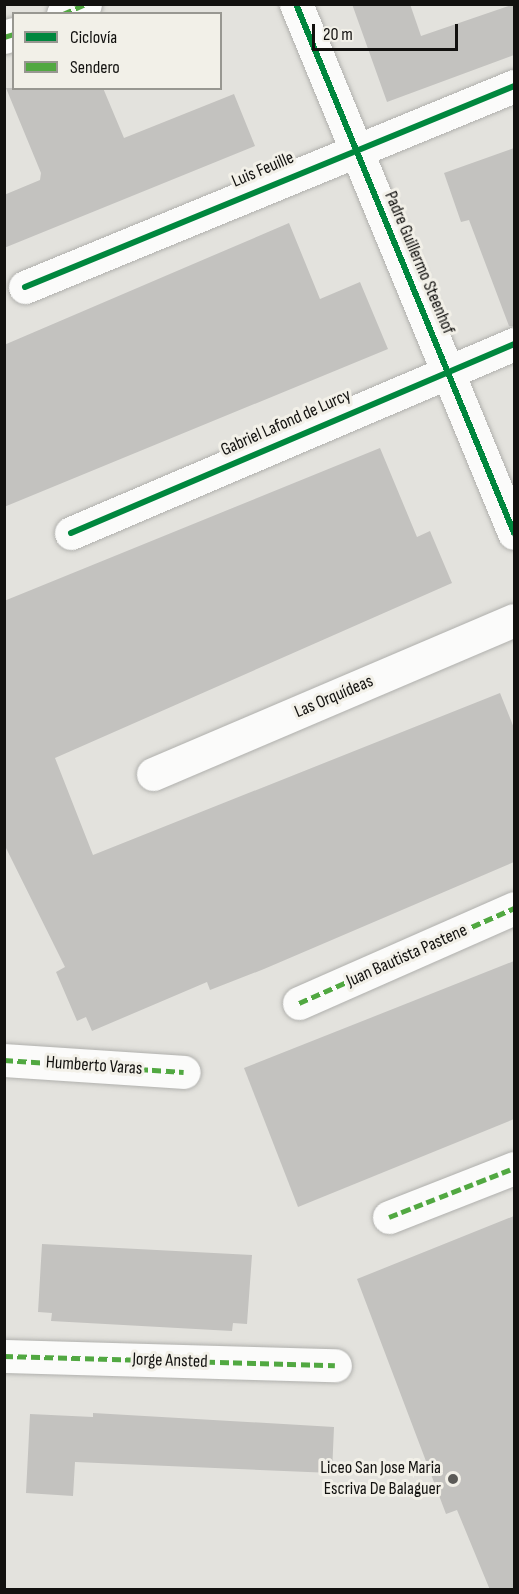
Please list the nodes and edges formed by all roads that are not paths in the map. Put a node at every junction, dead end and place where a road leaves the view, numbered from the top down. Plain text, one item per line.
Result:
1 (84, 4) edge
2 (296, 4) edge
3 (67, 12) edge
4 (514, 86) edge
5 (355, 148) junction
6 (25, 287) dead end
7 (514, 344) edge
8 (447, 369) junction
9 (514, 533) edge
10 (71, 534) dead end
11 (514, 620) edge
12 (153, 774) dead end
13 (514, 908) edge
14 (299, 1003) dead end
15 (4, 1060) edge
16 (184, 1072) dead end
17 (514, 1168) edge
18 (389, 1218) dead end
19 (4, 1356) edge
20 (335, 1365) dead end

1 - 3 street
2 - 5 street, Padre Guillermo Steenhof
4 - 5 street, Luis Feuille
5 - 6 street, Luis Feuille
5 - 8 street, Padre Guillermo Steenhof
7 - 8 street, Gabriel Lafond de Lurcy
8 - 9 street, Padre Guillermo Steenhof
8 - 10 street, Gabriel Lafond de Lurcy
11 - 12 street, Las Orquídeas
13 - 14 street, Juan Bautista Pastene
15 - 16 street, Humberto Varas
17 - 18 street
19 - 20 street, Jorge Ansted

